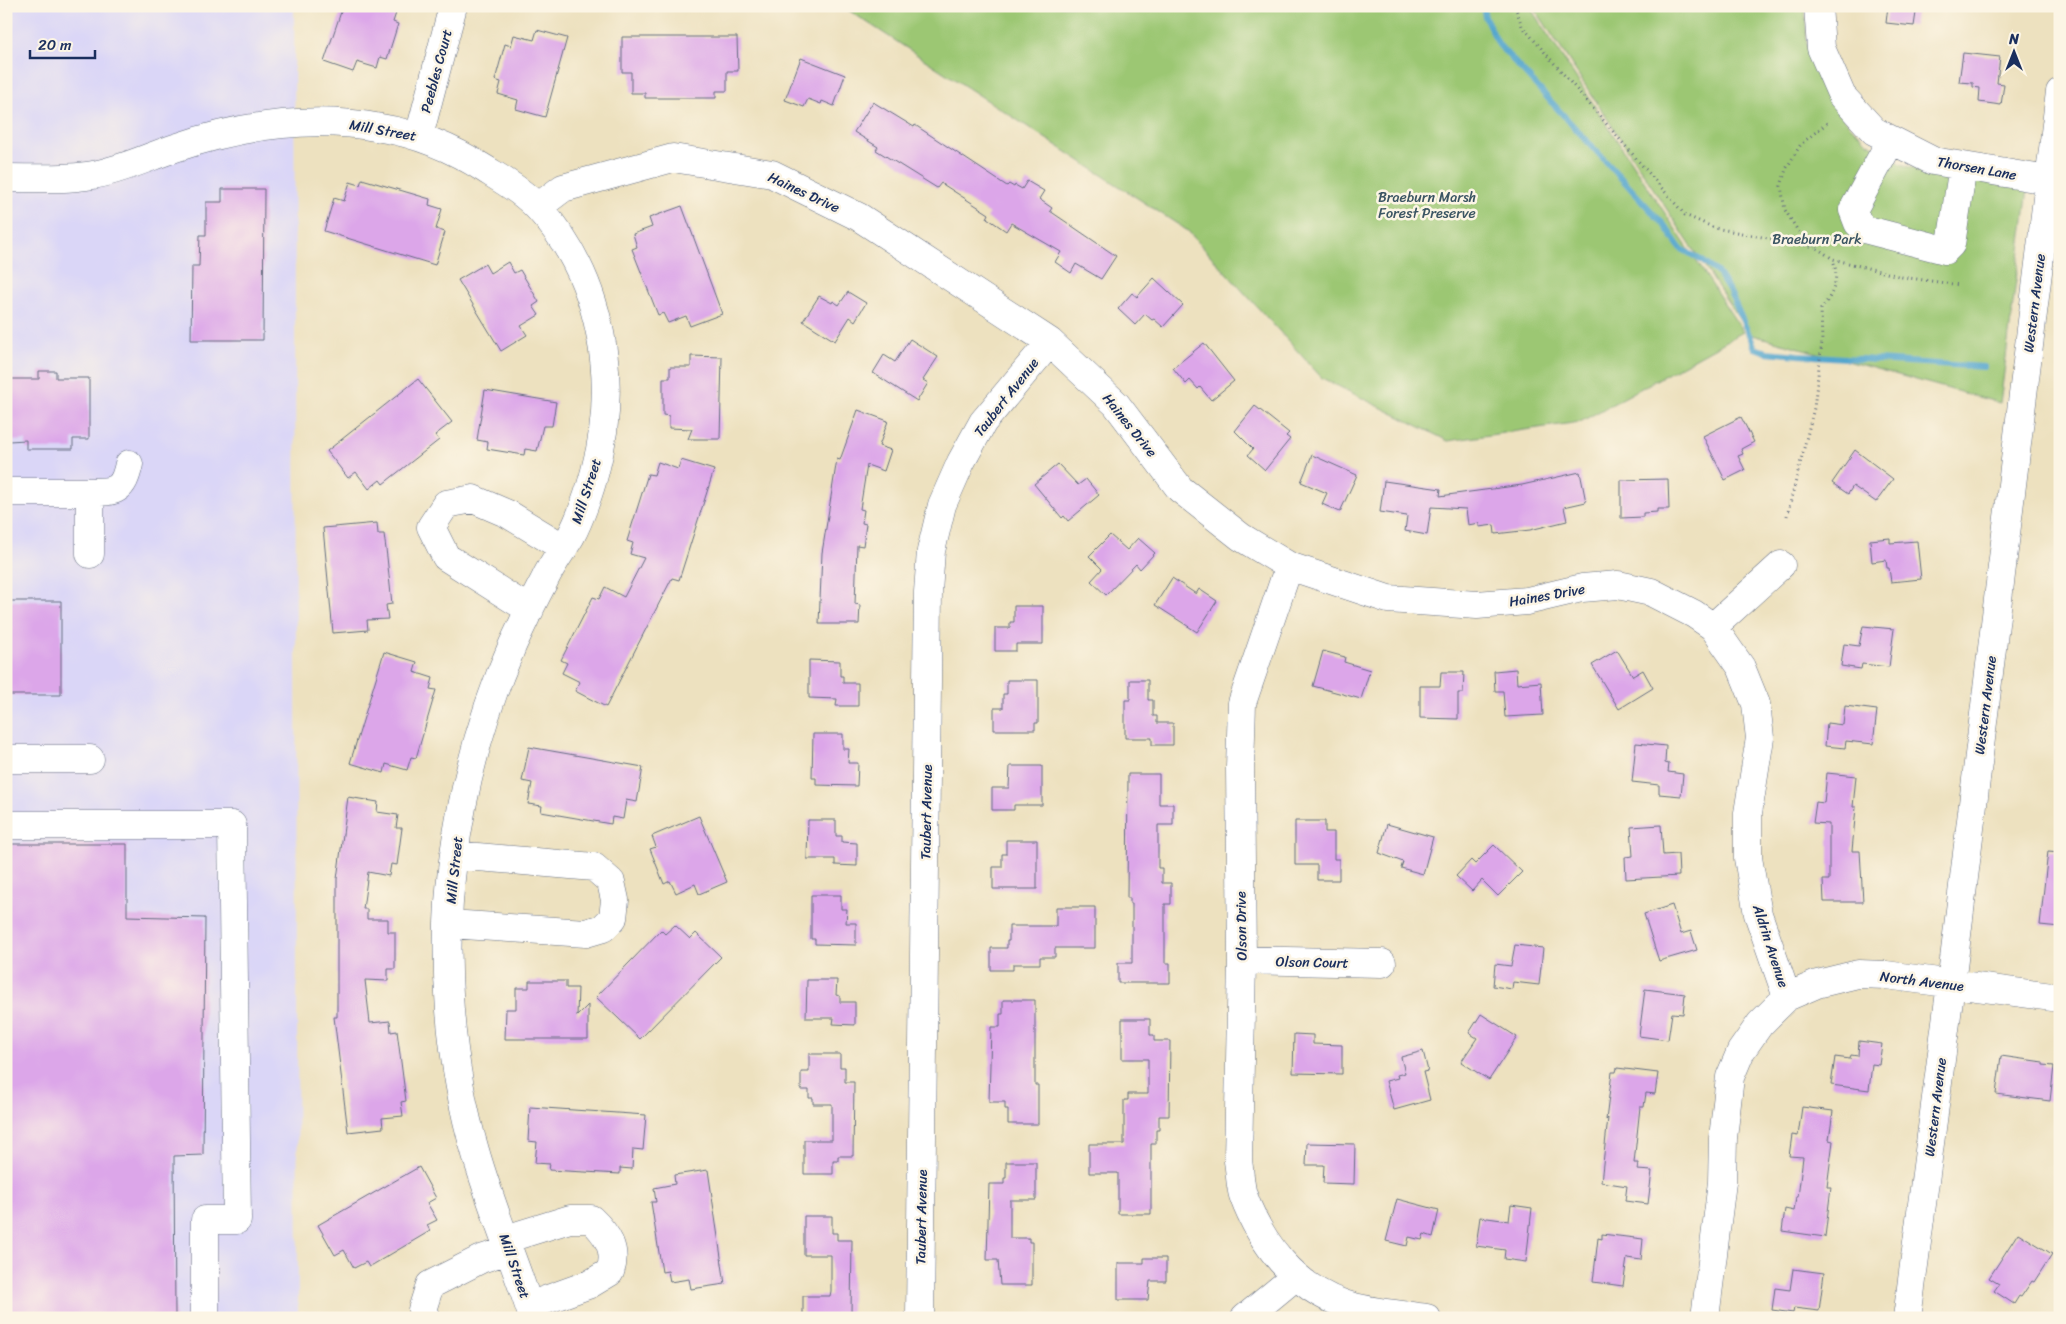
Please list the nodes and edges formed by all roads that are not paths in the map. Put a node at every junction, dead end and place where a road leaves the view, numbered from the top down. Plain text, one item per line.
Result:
1 (453, 6) edge
2 (1818, 6) edge
3 (2060, 92) edge
4 (418, 136) junction
5 (1891, 140) junction
6 (1963, 166) junction
7 (6, 178) edge
8 (2054, 182) edge
9 (538, 207) junction
10 (1050, 342) junction
11 (129, 464) dead end
12 (6, 492) edge
13 (90, 492) junction
14 (564, 548) junction
15 (90, 554) dead end
16 (1781, 565) dead end
17 (1289, 566) junction
18 (530, 610) junction
19 (1713, 627) junction
20 (6, 759) edge
21 (90, 759) dead end
22 (6, 825) edge
23 (454, 855) junction
24 (449, 924) junction
25 (1242, 960) junction
26 (1382, 963) dead end
27 (1951, 984) junction
28 (1788, 997) junction
29 (2060, 998) edge
30 (508, 1244) junction
31 (1296, 1276) junction
32 (532, 1314) edge
33 (205, 1318) edge
34 (426, 1318) edge
35 (920, 1318) edge
36 (1245, 1318) edge
37 (1428, 1318) edge
38 (1705, 1318) edge
39 (1907, 1318) edge

1 - 4 street, Peebles Court
2 - 5 street, Thorsen Lane
3 - 8 street, Western Avenue
4 - 7 street, Mill Street
4 - 9 street, Mill Street
5 - 6 street, Thorsen Lane
5 - 6 street
6 - 8 street, Thorsen Lane
8 - 27 street, Western Avenue
9 - 10 street, Haines Drive
9 - 14 street, Mill Street
10 - 17 street, Haines Drive
10 - 35 street, Taubert Avenue
11 - 13 street
12 - 13 street
13 - 15 street
14 - 18 street, Mill Street
14 - 18 street
16 - 19 street
17 - 19 street, Haines Drive
17 - 25 street, Olson Drive
18 - 23 street, Mill Street
19 - 28 street, Aldrin Avenue
20 - 21 street
22 - 33 street
23 - 24 street, Mill Street
23 - 24 street
24 - 30 street, Mill Street
25 - 26 street, Olson Court
25 - 31 street, Olson Drive
27 - 28 street, North Avenue
27 - 29 street, North Avenue
27 - 39 street, Western Avenue
28 - 38 street, Aldrin Avenue
30 - 32 street, Mill Street
30 - 32 street
30 - 34 street
31 - 36 street
31 - 37 street, Olson Drive

